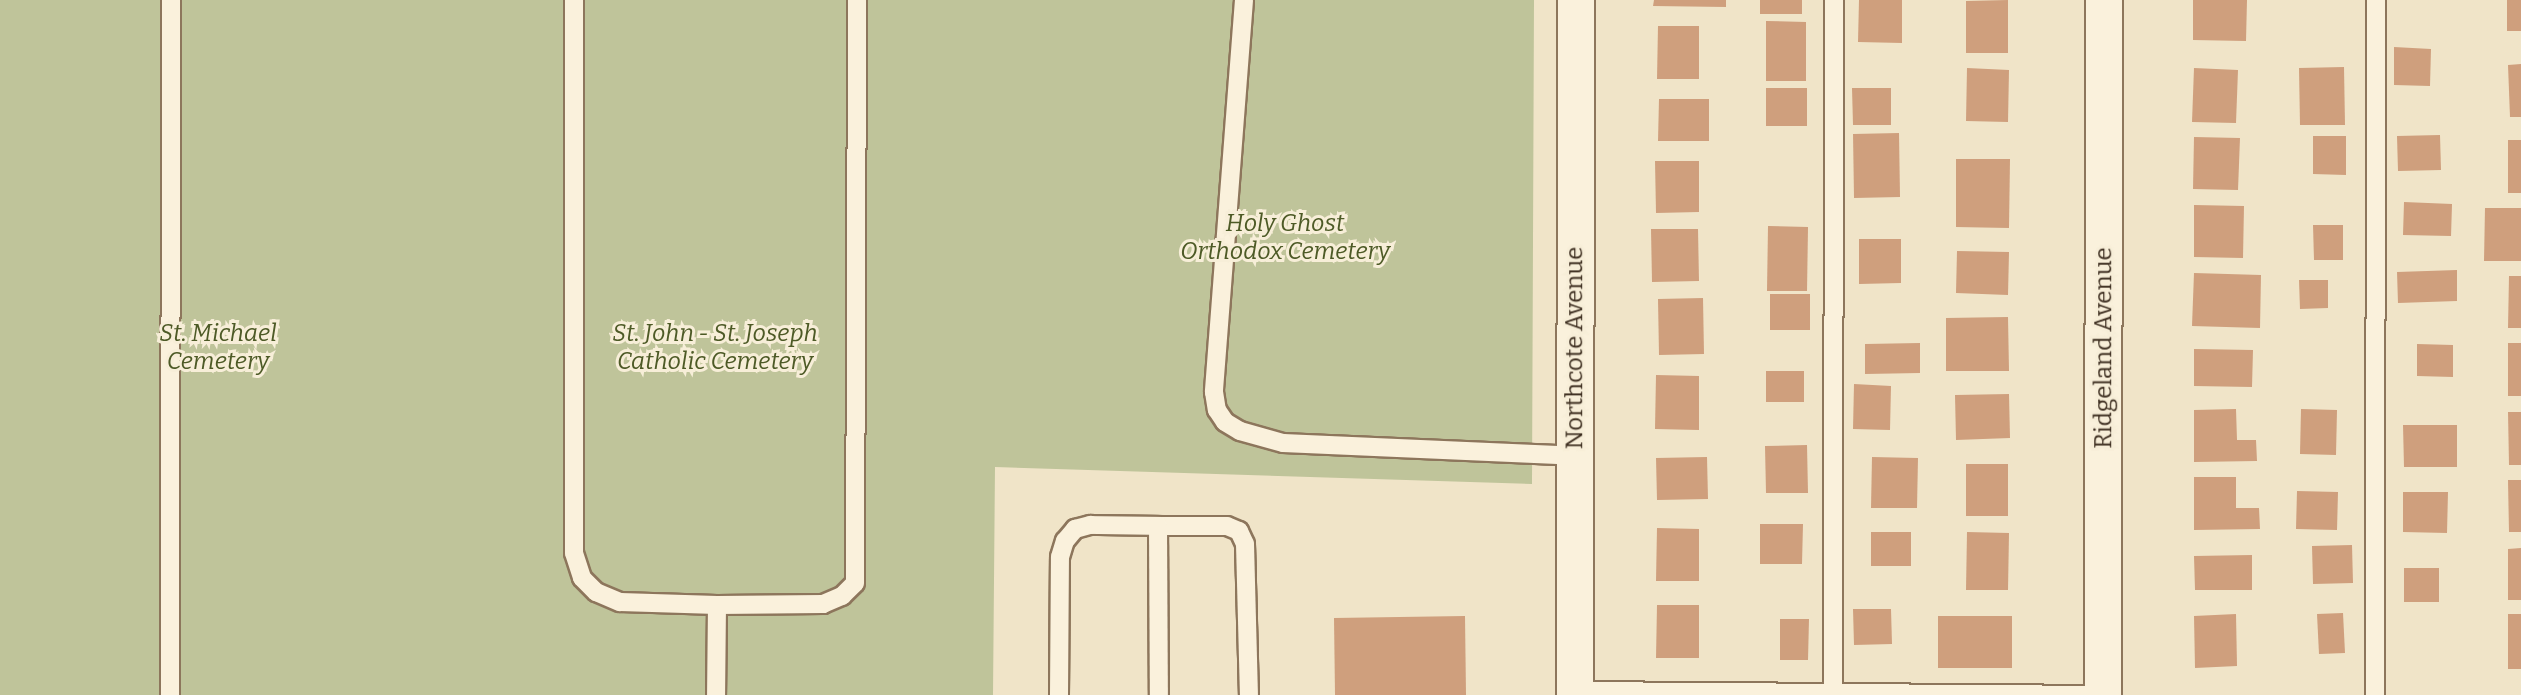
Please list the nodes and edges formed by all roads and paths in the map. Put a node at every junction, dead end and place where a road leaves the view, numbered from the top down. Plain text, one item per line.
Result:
1 (171, 0) edge
2 (574, 0) edge
3 (857, 0) edge
4 (1244, 0) edge
5 (1576, 0) edge
6 (1834, 0) edge
7 (2104, 0) edge
8 (2376, 0) edge
9 (1575, 456) junction
10 (1158, 526) junction
11 (717, 605) junction
12 (1833, 692) junction
13 (1575, 693) edge
14 (170, 695) edge
15 (716, 695) edge
16 (1059, 695) edge
17 (1159, 695) edge
18 (1249, 695) edge
19 (2103, 695) edge
20 (2121, 695) edge
21 (2375, 695) edge

1 - 14 lane
2 - 11 lane
3 - 11 lane
4 - 9 lane
5 - 9 street, Northcote Avenue
6 - 12 lane
7 - 19 street, Ridgeland Avenue
8 - 21 lane
9 - 13 street, Northcote Avenue
10 - 16 lane
10 - 17 lane
10 - 18 lane
11 - 15 lane
12 - 13 lane
12 - 19 lane
19 - 20 lane

